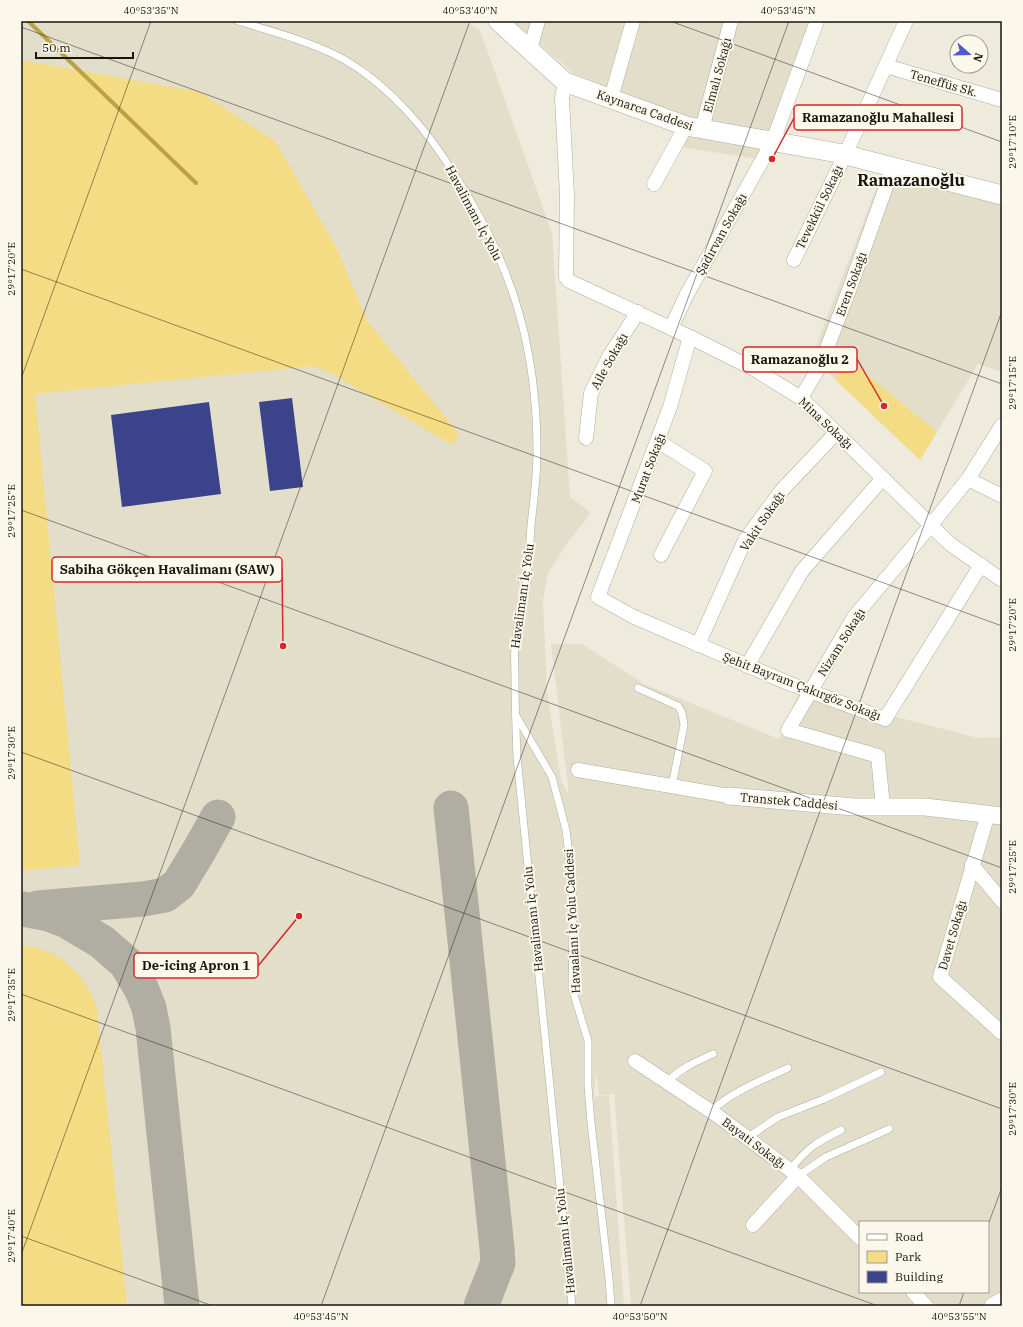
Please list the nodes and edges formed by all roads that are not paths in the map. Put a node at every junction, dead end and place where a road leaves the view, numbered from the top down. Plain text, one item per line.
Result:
1 (238, 21) edge
2 (498, 21) edge
3 (538, 21) edge
4 (633, 21) edge
5 (731, 21) edge
6 (817, 21) edge
7 (906, 21) edge
8 (530, 50) junction
9 (886, 66) junction
10 (565, 82) junction
11 (611, 98) junction
12 (1002, 100) edge
13 (694, 127) junction
14 (773, 141) junction
15 (845, 154) junction
16 (893, 167) junction
17 (654, 184) dead end
18 (1002, 195) edge
19 (794, 260) dead end
20 (638, 312) junction
21 (671, 328) junction
22 (690, 337) junction
23 (801, 398) junction
24 (1002, 424) edge
25 (836, 433) junction
26 (586, 438) dead end
27 (658, 441) junction
28 (883, 478) junction
29 (968, 479) junction
30 (1002, 496) edge
31 (932, 525) junction
32 (661, 555) dead end
33 (981, 565) junction
34 (1002, 580) edge
35 (598, 598) joint
36 (698, 645) junction
37 (747, 666) junction
38 (638, 688) dead end
39 (811, 692) junction
40 (515, 713) junction
41 (578, 770) dead end
42 (672, 786) junction
43 (729, 796) joint
44 (883, 807) junction
45 (995, 815) edge
46 (972, 865) junction
47 (1002, 901) edge
48 (1002, 1033) edge
49 (713, 1054) dead end
50 (635, 1061) dead end
51 (788, 1068) dead end
52 (881, 1072) dead end
53 (667, 1082) junction
54 (711, 1111) junction
55 (889, 1129) dead end
56 (841, 1130) dead end
57 (747, 1138) junction
58 (794, 1173) junction
59 (753, 1224) dead end
60 (859, 1237) edge
61 (914, 1293) edge
62 (1002, 1301) edge
63 (572, 1306) edge
64 (611, 1306) edge
65 (926, 1306) edge
66 (993, 1306) edge

1 - 40 lane, Havalimanı İç Yolu
2 - 8 main road, Kaynarca Caddesi
3 - 8 street
4 - 11 street
5 - 13 street, Elmalı Sokağı
6 - 14 street, Şadırvan Sokağı
7 - 9 street, Tevekkül Sokağı
8 - 10 main road, Kaynarca Caddesi
9 - 12 street, Teneffüs Sk.
9 - 15 street, Tevekkül Sokağı
10 - 11 main road, Kaynarca Caddesi
10 - 20 street, Mina Sokağı
11 - 13 main road, Kaynarca Caddesi
13 - 14 main road, Kaynarca Caddesi
13 - 17 street, Elmalı Sokağı
14 - 15 main road, Kaynarca Caddesi
14 - 21 street, Şadırvan Sokağı
15 - 16 main road, Kaynarca Caddesi
15 - 19 street, Tevekkül Sokağı
16 - 18 main road, Kaynarca Caddesi
16 - 23 street, Eren Sokağı
20 - 21 street, Mina Sokağı
20 - 26 street, Aile Sokağı
21 - 22 street, Mina Sokağı
22 - 23 street, Mina Sokağı
22 - 27 street, Murat Sokağı
23 - 25 street, Mina Sokağı
24 - 29 street, Nizam Sokağı
25 - 28 street, Mina Sokağı
25 - 36 street, Vakit Sokağı
27 - 32 street
27 - 35 street, Murat Sokağı
28 - 31 street, Mina Sokağı
28 - 37 street
29 - 30 street
29 - 31 street, Nizam Sokağı
31 - 33 street, Mina Sokağı
31 - 39 street, Nizam Sokağı
33 - 34 street, Mina Sokağı
33 - 39 street, Şehit Bayram Çakırgöz Sokağı
35 - 36 street, Şehit Bayram Çakırgöz Sokağı
36 - 37 street, Şehit Bayram Çakırgöz Sokağı
37 - 39 street, Şehit Bayram Çakırgöz Sokağı
38 - 42 lane
39 - 44 street, Nizam Sokağı
40 - 63 lane, Havalimanı İç Yolu
40 - 64 lane, Havaalanı İç Yolu Caddesi
41 - 42 street, Transtek Caddesi
42 - 43 street, Transtek Caddesi
43 - 44 street, Transtek Caddesi
44 - 45 street, Transtek Caddesi
45 - 46 street, Davet Sokağı
46 - 47 street
46 - 48 street, Davet Sokağı
49 - 53 lane
50 - 53 street, Bayati Sokağı
51 - 54 lane
52 - 57 lane
53 - 54 street, Bayati Sokağı
54 - 57 street, Bayati Sokağı
55 - 58 lane
56 - 58 lane
57 - 58 street, Bayati Sokağı
58 - 59 street
58 - 60 street, Bayati Sokağı
61 - 65 street
62 - 66 street

